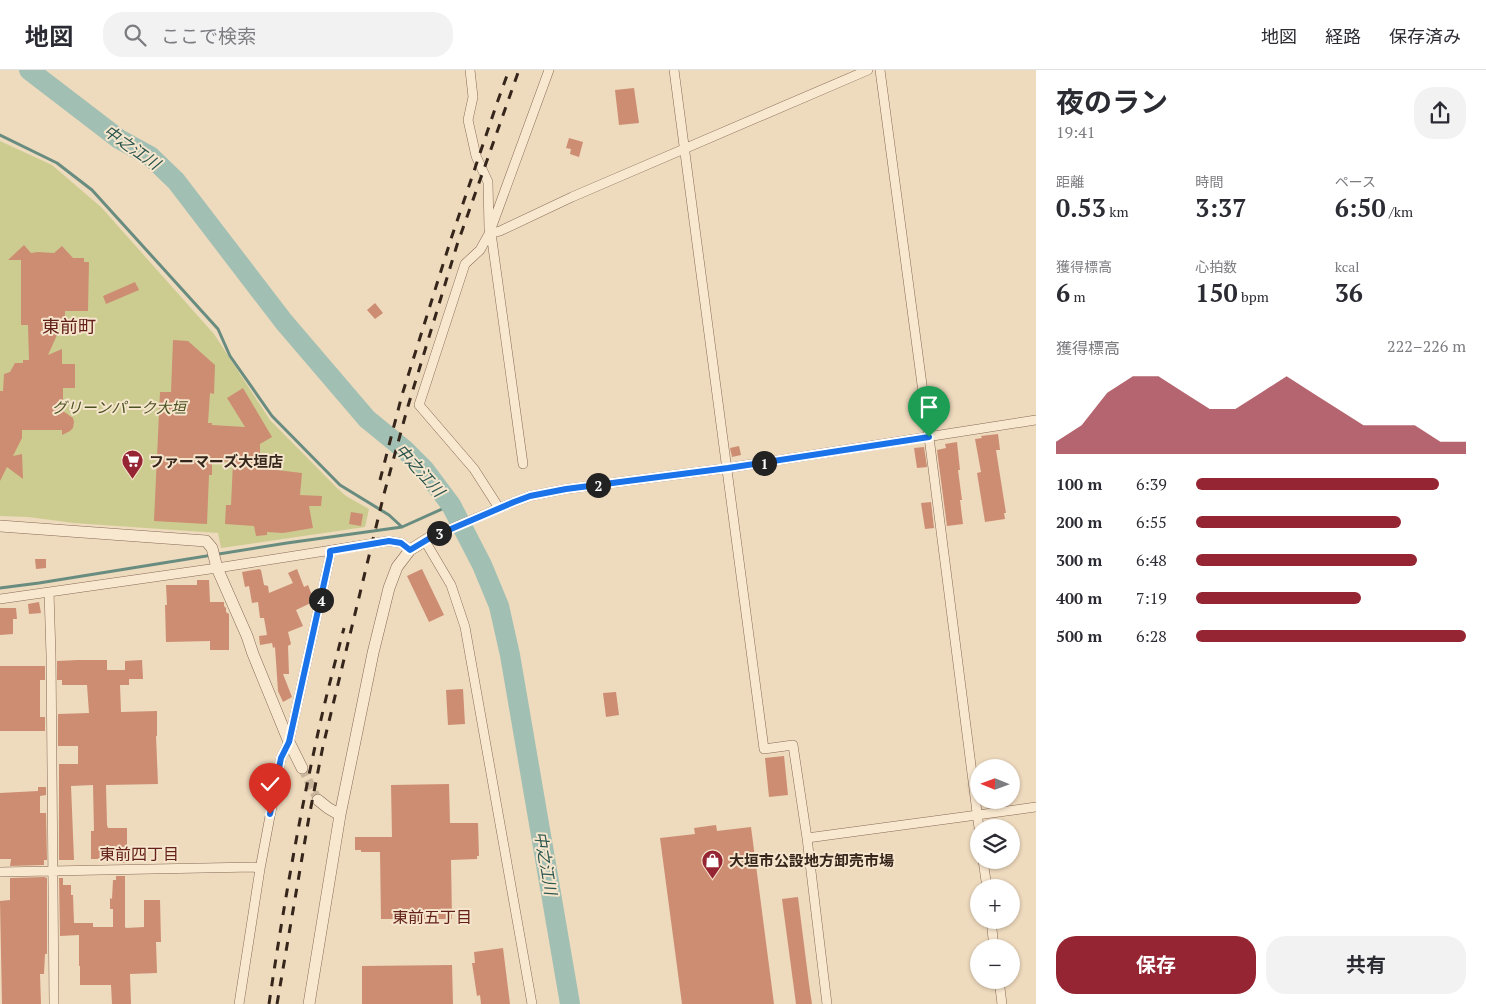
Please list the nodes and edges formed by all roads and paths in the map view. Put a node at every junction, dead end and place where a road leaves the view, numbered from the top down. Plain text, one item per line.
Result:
1 (470, 70) edge
2 (549, 70) edge
3 (674, 70) edge
4 (868, 70) edge
5 (880, 70) edge
6 (684, 150) junction
7 (490, 234) junction
8 (1036, 420) edge
9 (929, 437) junction
10 (522, 464) dead end
11 (728, 468) junction
12 (499, 508) junction
13 (0, 526) edge
14 (427, 539) junction
15 (410, 550) junction
16 (330, 551) junction
17 (216, 566) junction
18 (49, 592) junction
19 (0, 599) edge
20 (289, 742) junction
21 (302, 768) tunnel mouth
22 (318, 800) tunnel mouth
23 (1036, 807) edge
24 (340, 815) junction
25 (977, 815) junction
26 (978, 819) edge
27 (807, 838) junction
28 (260, 870) junction
29 (52, 871) junction
30 (0, 872) edge
31 (1000, 989) edge
32 (54, 1004) edge
33 (239, 1004) edge
34 (309, 1004) edge
35 (532, 1004) edge
36 (828, 1004) edge
37 (1002, 1004) edge

1 - 7 street
2 - 7 street
3 - 6 street
4 - 6 street
5 - 9 street
6 - 7 street
6 - 11 street
7 - 10 street
7 - 12 street
8 - 9 street
9 - 11 street
9 - 25 street
11 - 12 street
11 - 27 street
12 - 14 street
13 - 17 street
14 - 15 street
14 - 35 street
15 - 16 street
15 - 24 street
16 - 17 street
16 - 20 street
17 - 18 street
17 - 20 street
18 - 19 street
18 - 29 street
20 - 21 street
20 - 28 street
22 - 24 street
23 - 25 street
24 - 34 street
25 - 26 street
25 - 27 street
27 - 36 street
28 - 29 street
28 - 33 street
29 - 30 street
29 - 32 street
31 - 37 street

